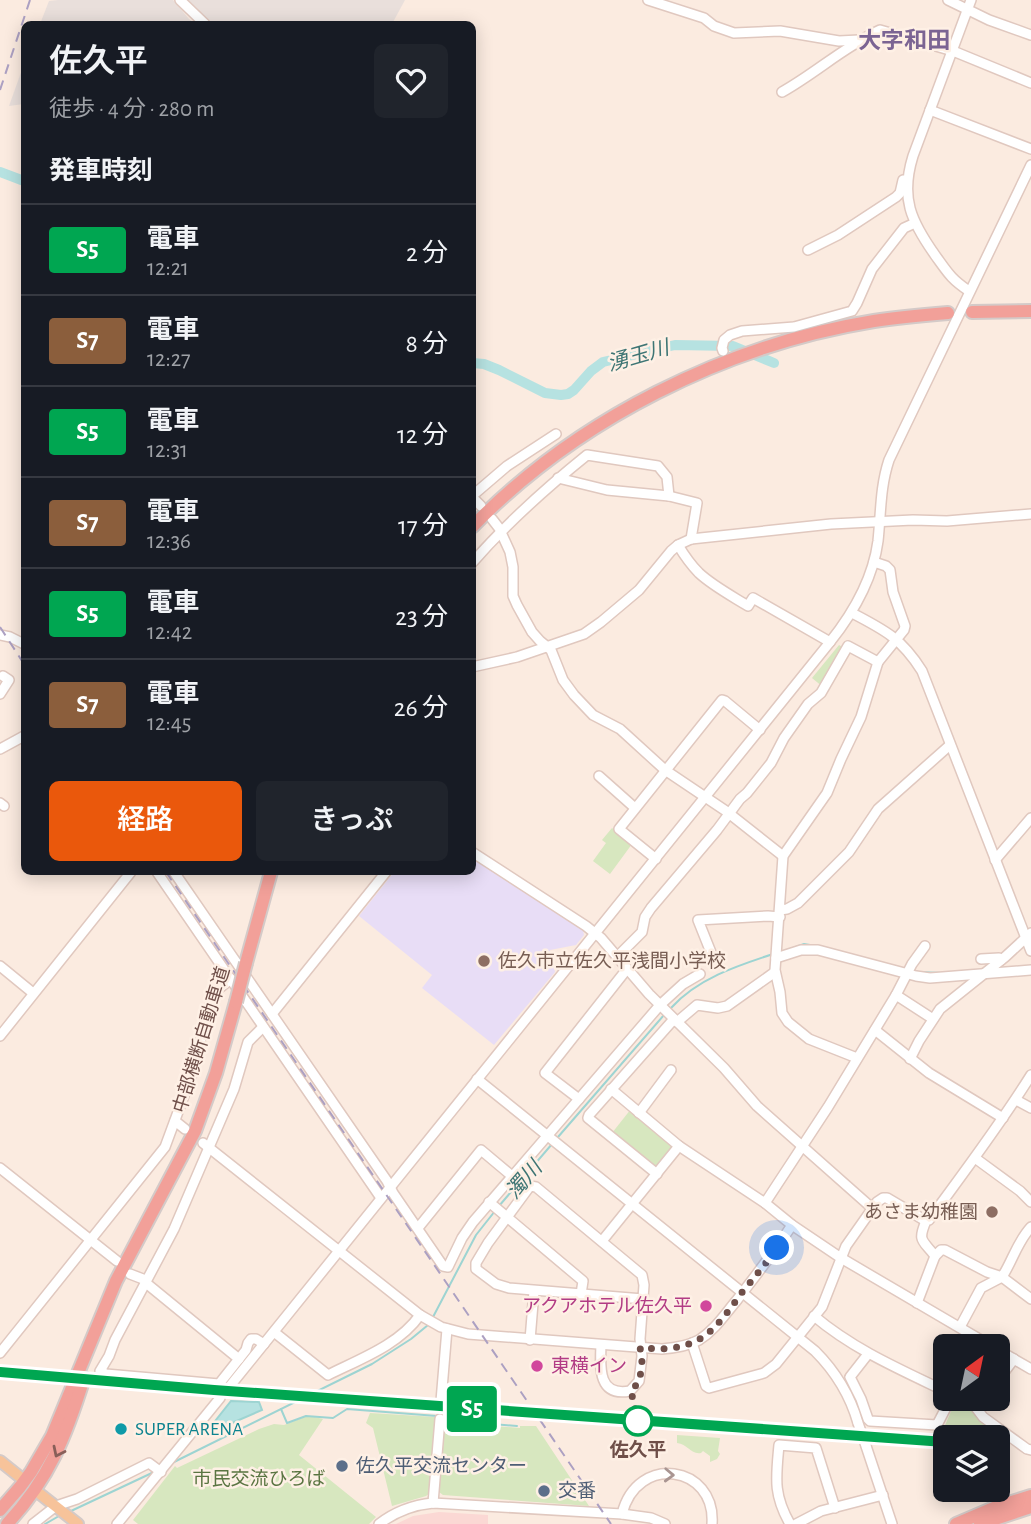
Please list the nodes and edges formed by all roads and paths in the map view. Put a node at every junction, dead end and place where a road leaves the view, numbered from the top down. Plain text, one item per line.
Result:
1 (180, 0) edge
2 (648, 0) edge
3 (948, 0) edge
4 (970, 5) edge
5 (202, 21) edge
6 (1031, 36) edge
7 (859, 40) junction
8 (953, 51) junction
9 (1031, 83) edge
10 (782, 92) dead end
11 (930, 110) junction
12 (1031, 149) edge
13 (1031, 165) edge
14 (908, 178) junction
15 (915, 223) junction
16 (808, 250) dead end
17 (969, 291) junction
18 (1031, 311) edge
19 (972, 312) dead end
20 (948, 313) dead end
21 (725, 350) junction
22 (550, 434) dead end
23 (558, 478) junction
24 (476, 493) edge
25 (669, 496) junction
26 (476, 500) edge
27 (481, 506) dead end
28 (1031, 513) edge
29 (492, 519) dead end
30 (880, 522) junction
31 (476, 523) edge
32 (499, 532) junction
33 (691, 539) junction
34 (678, 545) junction
35 (476, 558) edge
36 (874, 562) junction
37 (852, 613) junction
38 (0, 635) edge
39 (897, 639) junction
40 (832, 640) junction
41 (21, 642) edge
42 (848, 646) junction
43 (547, 647) junction
44 (878, 662) junction
45 (476, 666) edge
46 (9, 680) dead end
47 (0, 694) edge
48 (760, 730) junction
49 (21, 738) edge
50 (950, 745) junction
51 (0, 748) edge
52 (665, 770) junction
53 (599, 776) dead end
54 (705, 797) junction
55 (635, 808) junction
56 (729, 814) junction
57 (1031, 818) edge
58 (476, 855) edge
59 (783, 856) junction
60 (656, 859) junction
61 (995, 860) junction
62 (129, 875) edge
63 (160, 875) edge
64 (176, 875) edge
65 (270, 875) edge
66 (384, 875) edge
67 (780, 913) junction
68 (595, 934) junction
69 (1028, 935) edge
70 (925, 946) dead end
71 (1031, 951) edge
72 (776, 953) junction
73 (617, 957) junction
74 (714, 960) dead end
75 (982, 960) dead end
76 (999, 962) junction
77 (0, 966) edge
78 (627, 969) junction
79 (909, 970) junction
80 (1031, 970) edge
81 (775, 972) junction
82 (986, 973) junction
83 (700, 974) dead end
84 (231, 979) junction
85 (33, 993) junction
86 (896, 995) junction
87 (661, 1005) junction
88 (272, 1014) junction
89 (674, 1018) junction
90 (933, 1018) junction
91 (263, 1027) junction
92 (875, 1030) junction
93 (0, 1035) edge
94 (857, 1058) junction
95 (910, 1059) junction
96 (671, 1070) dead end
97 (1031, 1075) edge
98 (477, 1079) junction
99 (611, 1089) junction
100 (579, 1099) junction
101 (1016, 1100) junction
102 (1031, 1108) edge
103 (639, 1113) junction
104 (1003, 1118) junction
105 (175, 1121) junction
106 (185, 1129) dead end
107 (549, 1137) junction
108 (206, 1145) junction
109 (679, 1146) junction
110 (802, 1146) junction
111 (975, 1158) junction
112 (0, 1168) edge
113 (657, 1174) junction
114 (512, 1176) junction
115 (390, 1187) junction
116 (381, 1198) junction
117 (1031, 1202) edge
118 (491, 1203) junction
119 (765, 1203) junction
120 (632, 1205) junction
121 (872, 1208) junction
122 (503, 1214) junction
123 (926, 1221) junction
124 (792, 1225) junction
125 (1031, 1227) edge
126 (418, 1228) junction
127 (91, 1240) junction
128 (602, 1241) junction
129 (133, 1250) junction
130 (340, 1250) junction
131 (935, 1256) junction
132 (841, 1258) junction
133 (117, 1261) dead end
134 (130, 1274) dead end
135 (1002, 1277) junction
136 (146, 1283) junction
137 (534, 1291) junction
138 (742, 1293) junction
139 (581, 1294) junction
140 (643, 1298) junction
141 (1031, 1298) edge
142 (918, 1303) junction
143 (422, 1316) junction
144 (814, 1316) junction
145 (960, 1327) junction
146 (447, 1329) junction
147 (274, 1332) junction
148 (971, 1334) edge
149 (797, 1337) junction
150 (530, 1340) junction
151 (692, 1343) junction
152 (264, 1344) junction
153 (601, 1345) junction
154 (640, 1348) junction
155 (0, 1353) edge
156 (868, 1354) junction
157 (1010, 1357) edge
158 (239, 1359) junction
159 (1014, 1359) junction
160 (1010, 1364) edge
161 (1031, 1369) edge
162 (933, 1385) edge
163 (230, 1387) dead end
164 (220, 1398) dead end
165 (441, 1401) dead end
166 (944, 1411) edge
167 (981, 1411) edge
168 (440, 1419) dead end
169 (1031, 1450) edge
170 (1, 1463) edge
171 (159, 1474) junction
172 (20, 1477) dead end
173 (40, 1494) dead end
174 (883, 1495) junction
175 (1031, 1496) edge
176 (433, 1503) junction
177 (835, 1507) junction
178 (1031, 1507) edge
179 (58, 1508) junction
180 (0, 1510) edge
181 (622, 1514) junction
182 (1017, 1518) edge
183 (76, 1522) edge
184 (7, 1524) edge
185 (33, 1524) edge
186 (117, 1524) edge
187 (379, 1524) edge
188 (665, 1524) edge
189 (712, 1524) edge
190 (790, 1524) edge
191 (796, 1524) edge
192 (892, 1524) edge
193 (956, 1524) edge
194 (980, 1524) edge

1 - 5 street
2 - 7 street
3 - 4 street
4 - 6 street
4 - 8 street
7 - 8 street
7 - 10 street
8 - 9 street
8 - 11 street
11 - 12 street
11 - 14 street
13 - 17 street
14 - 15 street
14 - 16 street
15 - 17 street
15 - 21 street
17 - 30 street
18 - 19 highway
20 - 21 highway
21 - 31 highway
22 - 24 street
23 - 25 street
23 - 25 street
23 - 32 street
25 - 33 street
26 - 27 street
28 - 30 street
29 - 32 street
30 - 33 street
30 - 36 street
32 - 35 street
32 - 43 street
33 - 34 street
34 - 40 street
34 - 43 street
36 - 37 street
36 - 39 street
37 - 39 street
37 - 40 street
38 - 41 street
39 - 44 street
39 - 50 street
40 - 42 street
40 - 48 street
42 - 44 street
42 - 56 street
43 - 45 street
43 - 52 street
44 - 59 street
46 - 47 street
48 - 52 street
48 - 54 street
49 - 51 street
50 - 61 street
50 - 67 street
52 - 54 street
52 - 55 street
53 - 55 street
54 - 56 street
54 - 60 street
55 - 60 street
56 - 59 street
56 - 73 street
57 - 61 street
58 - 68 street
59 - 67 street
60 - 68 street
61 - 69 street
62 - 85 street
63 - 84 street
64 - 88 street
65 - 129 highway, 中部横断自動車道, bridge
66 - 88 street
67 - 72 street
67 - 74 street
68 - 73 street
68 - 98 street
69 - 71 street
69 - 76 street
70 - 79 street
72 - 79 street
72 - 81 street
73 - 78 street
75 - 76 street
76 - 82 street
77 - 85 street
78 - 87 street
78 - 100 street
79 - 82 street
79 - 86 street
80 - 82 street
81 - 89 street
81 - 94 street
82 - 90 street
83 - 87 street
84 - 91 street
84 - 105 street
85 - 93 street
86 - 90 street
86 - 92 street
87 - 89 street
87 - 100 street
88 - 115 street
89 - 99 street
89 - 110 street
90 - 95 street
91 - 108 street
91 - 116 street
92 - 94 street
92 - 95 street
94 - 110 street
95 - 104 street
96 - 103 street
97 - 101 street
98 - 107 street
98 - 115 street
99 - 103 street
99 - 113 street
100 - 107 street
101 - 102 street
101 - 104 street
103 - 109 street
104 - 111 street
105 - 106 street
105 - 127 street
107 - 114 street
107 - 120 street
108 - 130 street
108 - 136 street
109 - 113 street
109 - 119 street
110 - 119 street
110 - 121 street
111 - 117 street
111 - 123 street
112 - 127 street
113 - 120 street
114 - 118 street
114 - 126 street
115 - 116 street
115 - 126 street
116 - 130 street
118 - 122 street
118 - 126 street
119 - 124 street
120 - 128 street
120 - 138 street
121 - 123 street
121 - 132 street
122 - 128 street
122 - 137 street
122 - 139 street
123 - 131 street
124 - 132 street
124 - 138 street
125 - 135 street
127 - 133 street
127 - 155 street
128 - 140 street
129 - 180 highway, 中部横断自動車道
129 -> 184 highway, 中部横断自動車道
130 - 143 street
130 - 147 street
131 - 135 street
131 - 142 street
132 - 142 street
132 - 144 street
134 - 136 street
135 - 141 street
135 - 145 street
136 - 158 street
136 - 158 street
137 - 139 street
137 - 150 street
138 - 149 street
138 - 151 street
139 - 140 street
140 - 154 street
142 - 145 street
143 - 146 street
143 - 147 street
144 - 149 street
144 - 156 street
145 - 148 street
146 - 150 street
146 - 165 street
147 - 152 street
149 - 151 street
149 - 174 street, bridge
150 - 153 street
151 - 154 street
152 - 158 street
152 - 163 street
153 - 154 street
153 - 154 street
156 - 162 street
156 - 166 street
157 - 159 street
159 - 160 street
159 - 161 street
164 - 171 street
167 - 169 street
168 - 176 street
170 - 172 main road
171 - 179 street
171 - 186 street
173 - 179 main road
174 - 177 street
174 - 192 street
175 - 193 highway
176 - 181 street
176 - 187 street
177 - 190 street
177 - 191 street
178 - 182 highway
179 - 183 main road
179 - 185 street
181 - 188 street
181 -> 189 street
182 - 194 highway

